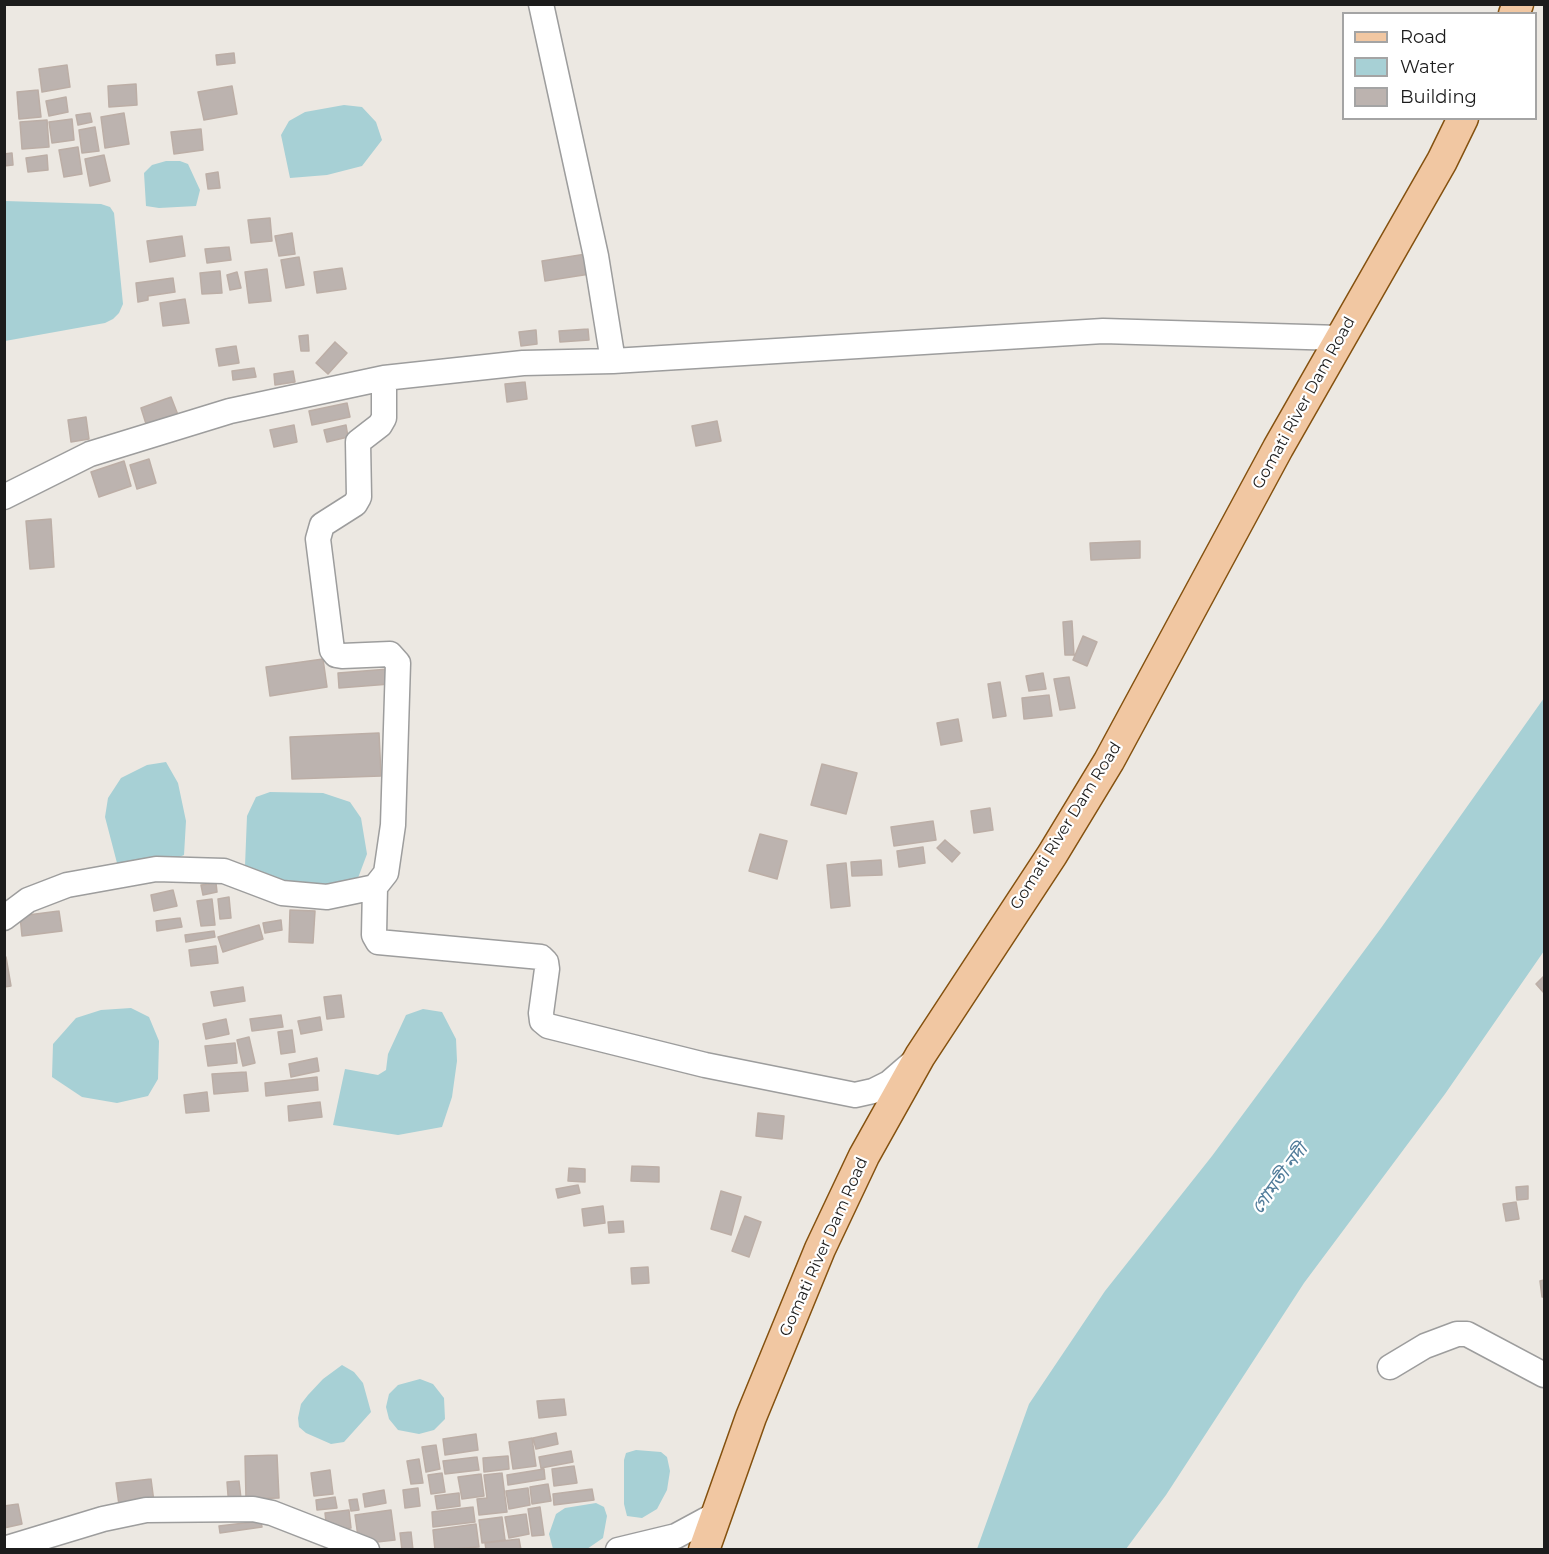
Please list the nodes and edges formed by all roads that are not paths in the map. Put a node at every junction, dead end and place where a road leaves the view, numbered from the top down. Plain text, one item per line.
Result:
1 (542, 4) edge
2 (1462, 120) edge
3 (1340, 338) junction
4 (613, 361) junction
5 (384, 378) junction
6 (4, 497) edge
7 (375, 887) junction
8 (4, 918) edge
9 (920, 1056) junction
10 (1390, 1367) dead end
11 (1545, 1375) edge
12 (713, 1516) junction
13 (4, 1549) edge
14 (367, 1550) edge
15 (618, 1550) edge
16 (704, 1550) edge

1 - 4 street
2 - 3 main road, Gomati River Dam Road
3 - 4 street
3 - 9 main road, Gomati River Dam Road
4 - 5 street
5 - 6 street
5 - 7 street
7 - 8 street
7 - 9 street
9 - 12 main road, Gomati River Dam Road
10 - 11 street
12 - 15 street
12 - 16 main road, Gomati River Dam Road
13 - 14 street

